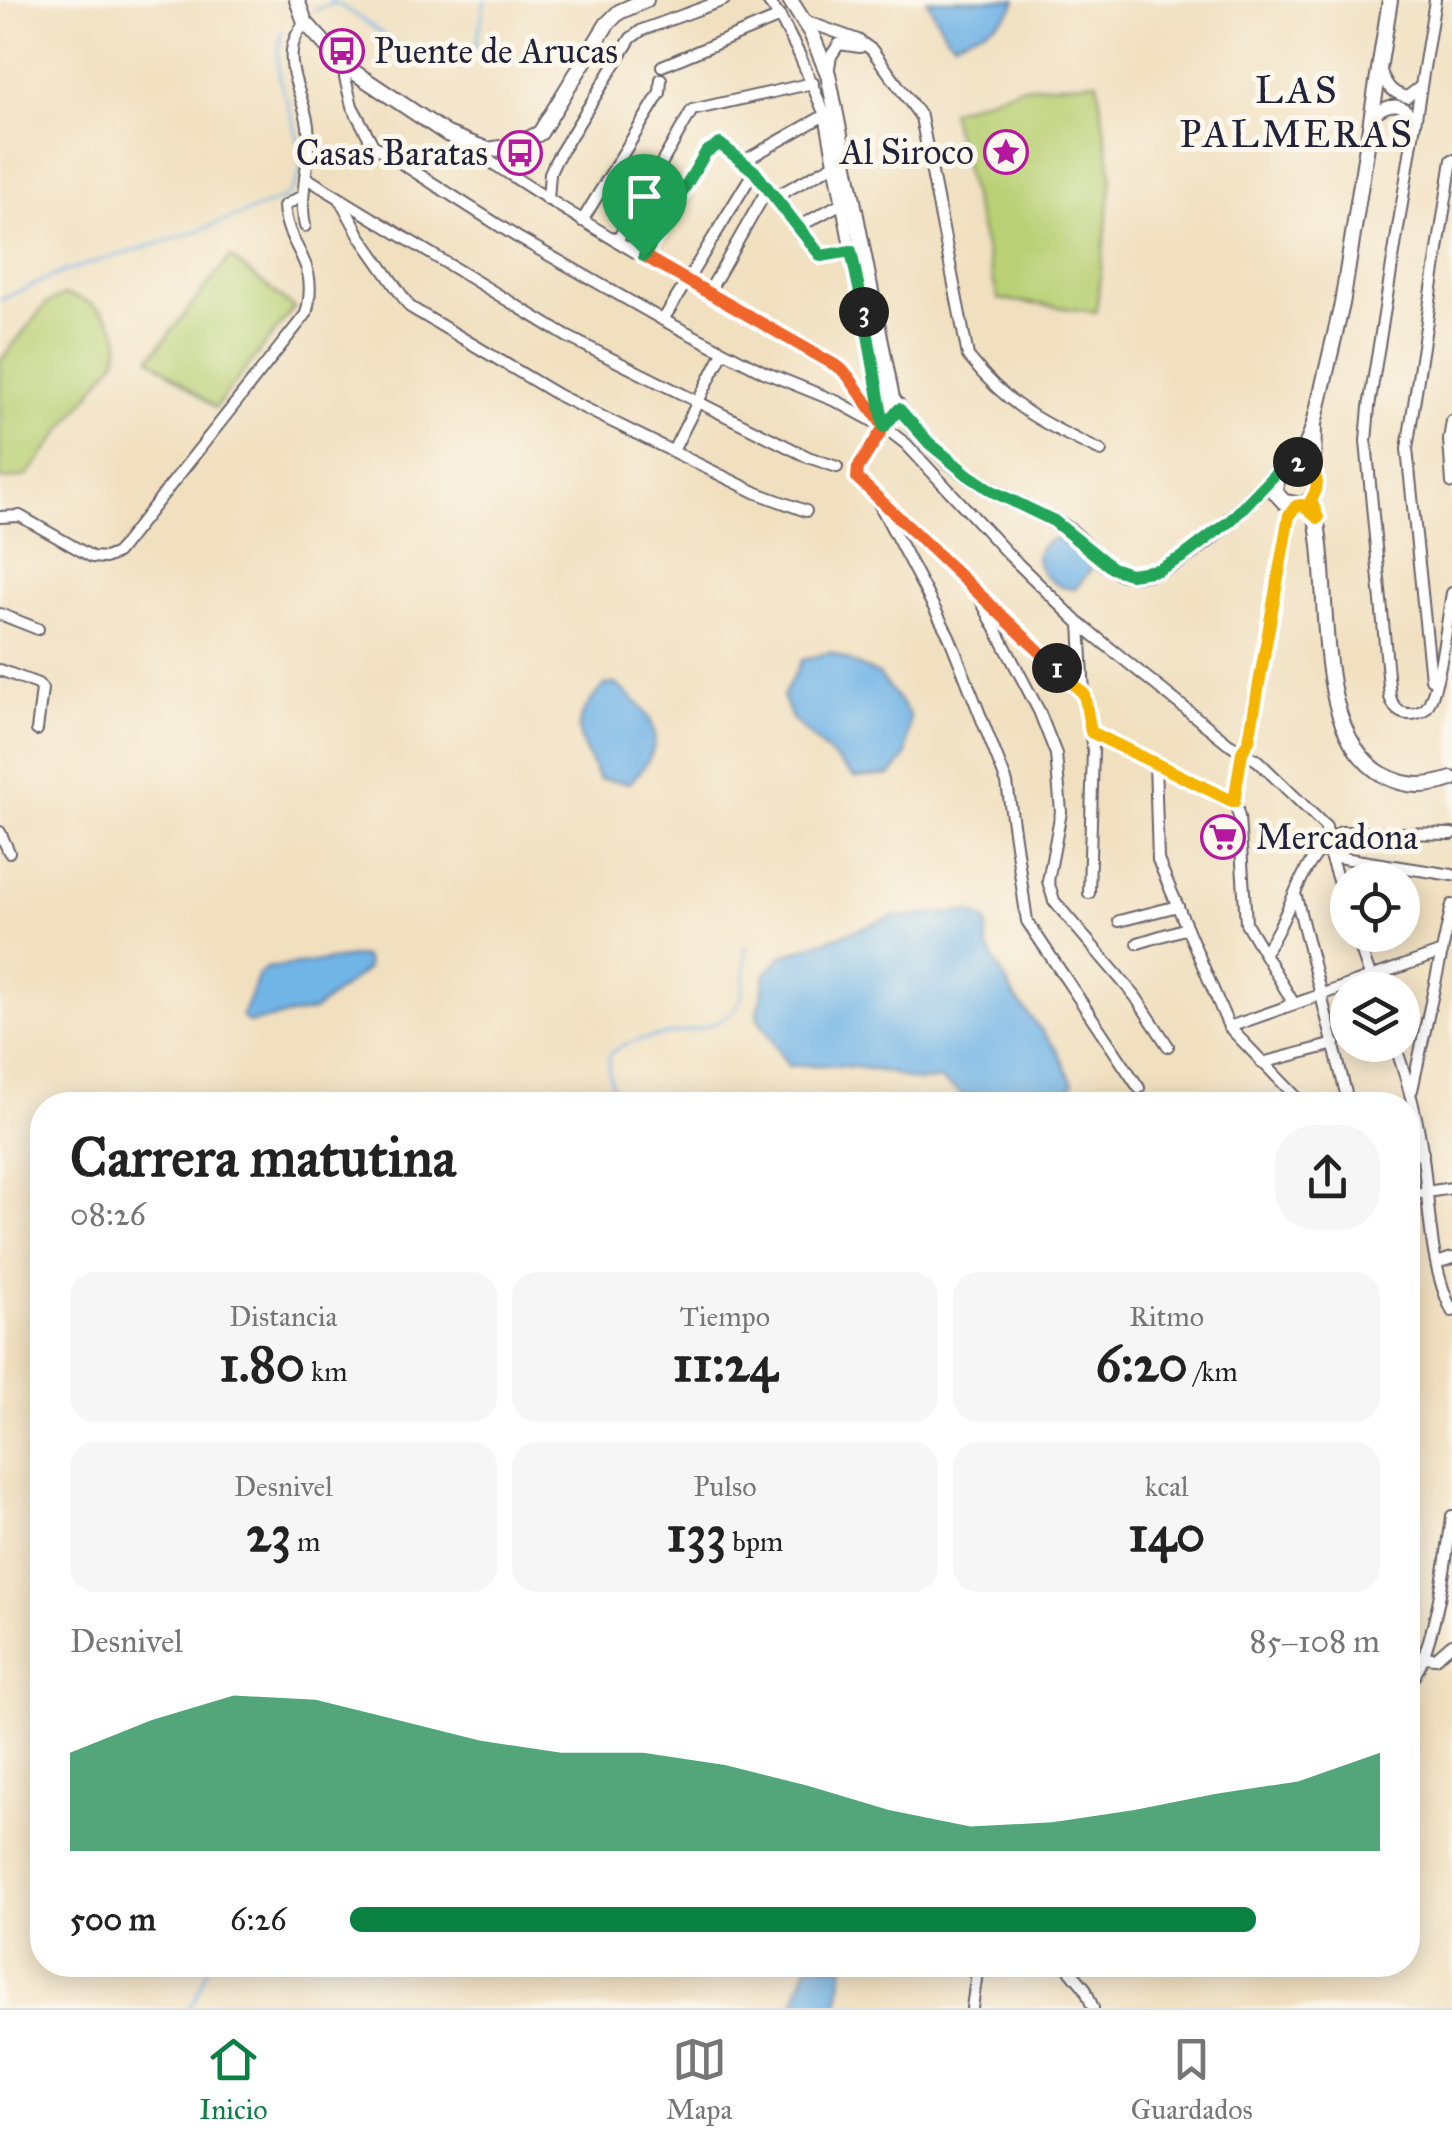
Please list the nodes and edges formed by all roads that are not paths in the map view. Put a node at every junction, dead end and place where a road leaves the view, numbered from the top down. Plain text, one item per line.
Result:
1 (646, 0) edge
2 (724, 0) edge
3 (767, 0) edge
4 (790, 0) edge
5 (1390, 0) edge
6 (1434, 0) edge
7 (301, 11) edge
8 (780, 16) junction
9 (800, 18) junction
10 (872, 50) junction
11 (346, 66) junction
12 (662, 66) dead end
13 (1379, 66) junction
14 (828, 74) junction
15 (661, 80) dead end
16 (812, 83) junction
17 (1421, 87) junction
18 (825, 115) junction
19 (1372, 116) junction
20 (1415, 124) junction
21 (460, 142) junction
22 (1452, 160) edge
23 (742, 162) junction
24 (834, 166) junction
25 (754, 171) junction
26 (305, 177) junction
27 (770, 194) junction
28 (300, 197) junction
29 (340, 200) junction
30 (548, 200) junction
31 (840, 204) junction
32 (582, 220) junction
33 (304, 226) dead end
34 (798, 228) junction
35 (617, 241) junction
36 (851, 251) junction
37 (644, 256) junction
38 (686, 283) junction
39 (707, 295) junction
40 (663, 320) junction
41 (724, 352) junction
42 (698, 402) junction
43 (899, 409) junction
44 (1452, 420) edge
45 (1314, 424) junction
46 (884, 427) junction
47 (916, 431) junction
48 (929, 443) junction
49 (906, 444) junction
50 (673, 451) junction
51 (1102, 451) dead end
52 (918, 455) junction
53 (836, 467) dead end
54 (1280, 470) junction
55 (1313, 470) junction
56 (1452, 483) edge
57 (875, 496) junction
58 (1249, 502) junction
59 (1293, 504) junction
60 (806, 511) dead end
61 (4, 516) edge
62 (977, 592) junction
63 (1452, 593) edge
64 (0, 614) edge
65 (1424, 616) junction
66 (1448, 618) junction
67 (1080, 624) junction
68 (38, 629) dead end
69 (0, 670) edge
70 (1433, 692) junction
71 (1084, 694) junction
72 (37, 730) dead end
73 (1091, 732) junction
74 (1242, 752) junction
75 (1154, 762) junction
76 (1452, 779) edge
77 (1234, 802) junction
78 (0, 832) edge
79 (1452, 834) edge
80 (1326, 840) junction
81 (9, 852) dead end
82 (1330, 856) junction
83 (1332, 862) edge
84 (1452, 875) edge
85 (1089, 894) dead end
86 (1296, 896) junction
87 (1178, 906) junction
88 (1452, 906) edge
89 (1118, 922) dead end
90 (1186, 928) junction
91 (1138, 943) dead end
92 (1264, 952) junction
93 (1442, 952) junction
94 (1384, 972) edge
95 (1330, 991) edge
96 (1320, 994) junction
97 (1294, 1004) junction
98 (1229, 1027) junction
99 (1330, 1027) edge
100 (1330, 1045) edge
101 (1168, 1046) dead end
102 (1339, 1062) edge
103 (1401, 1062) edge
104 (1262, 1063) junction
105 (1139, 1088) dead end
106 (1291, 1092) edge
107 (1346, 1092) edge
108 (1412, 1092) joint
109 (1420, 1137) edge
110 (1420, 1154) edge
111 (1423, 1154) junction
112 (1452, 1188) edge
113 (1428, 1192) junction
114 (1420, 1193) edge
115 (1452, 1258) edge
116 (1437, 1263) junction
117 (1450, 1303) edge
118 (1452, 1516) edge
119 (1452, 1562) edge
120 (1442, 1578) junction
121 (1452, 1644) edge
122 (1422, 1657) junction
123 (1420, 1662) edge
124 (976, 1977) edge
125 (1076, 1977) edge
126 (972, 2008) edge
127 (1093, 2008) edge

1 - 21 main road
2 - 30 street
3 - 8 street
4 - 9 main road
5 - 13 main road
6 - 17 street
7 - 11 main road
7 - 26 street
8 - 12 street
8 - 16 street
9 - 10 street
9 - 14 main road
10 - 14 street
10 - 51 street
11 - 21 main road
11 - 40 street
13 - 17 street
13 - 19 main road
14 - 43 main road
15 - 32 street
16 - 18 street
16 - 35 street
17 - 20 street
18 - 23 street
18 - 24 street
19 - 20 street
19 - 45 main road
20 - 70 street
21 - 30 street
22 - 65 street
23 - 25 street
23 - 37 street
24 - 27 street
24 - 31 street
25 - 27 street
25 - 38 street
26 - 28 street
26 - 29 street
27 - 34 street
27 - 39 street
28 - 33 street
28 - 61 street
29 - 42 street
29 - 50 street
30 - 32 street
31 - 34 street
31 - 36 street
32 - 35 street
34 - 36 street
35 - 37 street
36 - 46 street
37 - 38 street
38 - 39 street
38 - 40 street
39 - 46 street
40 - 41 street
41 - 42 street
41 - 46 street
42 - 50 street
42 - 53 street
43 - 46 street
43 - 47 main road
44 - 56 street
45 - 54 main road
45 - 55 main road
46 - 49 street
46 - 57 street
47 - 48 main road
47 - 49 street
48 - 52 street
48 - 58 main road
49 - 52 street
50 - 60 street
52 - 67 street
54 - 55 main road
54 - 58 main road
54 - 59 main road
55 - 59 main road
57 - 62 street
57 - 105 street
58 - 59 main road
59 - 74 street
59 - 76 main road
62 - 71 street
62 - 101 street
63 - 66 street
64 - 68 street
65 - 66 street
65 - 70 street
66 - 70 street
67 - 71 street
67 - 74 street
69 - 72 street
71 - 73 street
73 - 75 street
73 - 85 street
74 - 77 street
74 - 80 street
75 - 77 street
75 - 87 street
77 - 92 street
78 - 81 street
79 - 80 street
80 - 82 street
80 - 86 street
82 - 83 street
82 - 84 street
86 - 92 street
86 - 96 street
87 - 89 street
87 - 90 street
88 - 93 street
90 - 91 street
90 - 98 street
92 - 97 street
93 - 94 street
93 - 108 street
95 - 96 street
96 - 97 street
96 - 99 street
97 - 98 street
98 - 104 street
100 - 104 street
102 - 107 street
103 - 108 street
104 - 106 street
109 - 111 street
110 - 111 street
111 - 113 street
112 - 113 street
113 - 114 street
113 - 116 street
115 - 116 street
116 - 117 street
118 - 120 street
119 - 120 street
120 - 122 street
121 - 122 street
122 - 123 street
124 - 126 street
125 - 127 street

